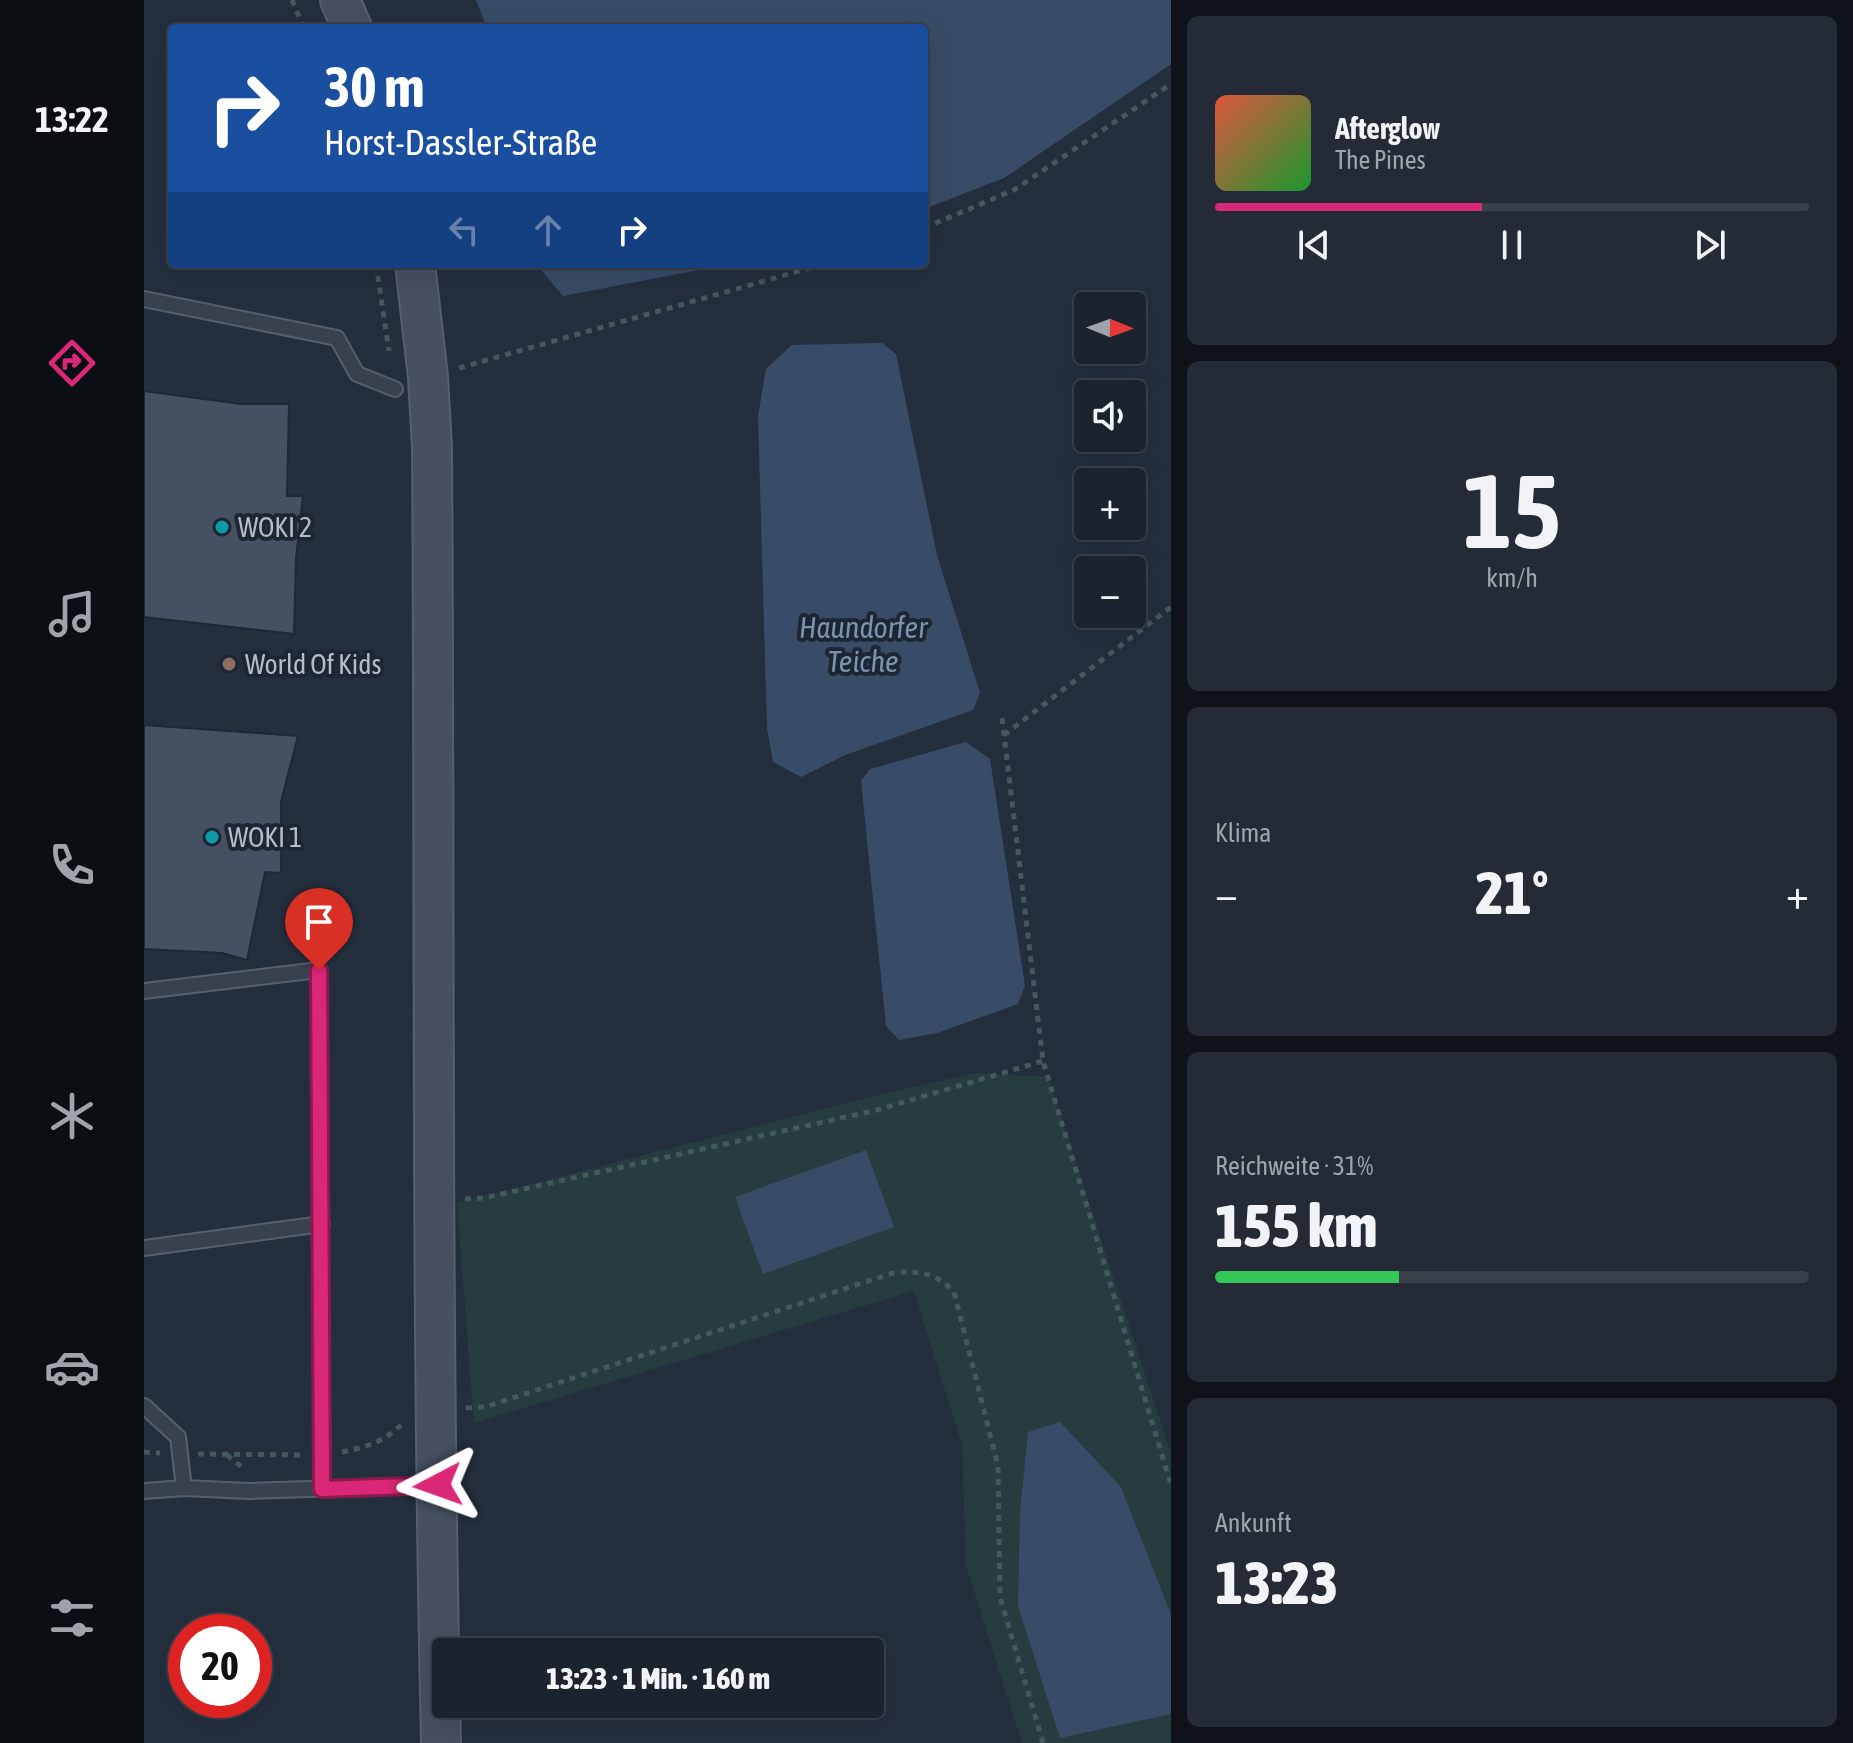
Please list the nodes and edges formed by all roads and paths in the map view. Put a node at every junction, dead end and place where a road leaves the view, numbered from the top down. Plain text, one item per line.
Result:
1 (292, 0) edge
2 (340, 0) edge
3 (302, 24) edge
4 (350, 24) edge
5 (1171, 84) edge
6 (928, 226) edge
7 (415, 268) edge
8 (810, 268) edge
9 (144, 299) edge
10 (412, 383) junction
11 (1171, 607) edge
12 (1002, 718) dead end
13 (1004, 735) junction
14 (144, 991) edge
15 (1043, 1061) junction
16 (436, 1200) junction
17 (322, 1224) junction
18 (144, 1248) edge
19 (144, 1406) edge
20 (425, 1412) junction
21 (144, 1452) edge
22 (180, 1454) junction
23 (322, 1455) junction
24 (438, 1485) junction
25 (1171, 1485) edge
26 (184, 1488) junction
27 (322, 1489) junction
28 (144, 1491) edge
29 (441, 1743) edge
30 (1043, 1743) edge

1 - 3 path
2 - 4 street
5 - 6 path
7 - 10 street
8 - 10 path
9 - 10 lane
10 - 16 street
11 - 13 path
12 - 13 path
13 - 15 path
14 - 17 lane
15 - 16 path
15 - 25 path
16 - 20 street
17 - 18 lane
17 - 23 lane
19 - 22 lane
20 - 23 path
20 - 24 street
20 - 30 path
21 - 22 path
22 - 23 path
22 - 26 lane
23 - 27 lane
24 - 27 lane
24 - 29 street
26 - 27 lane
26 - 28 lane

